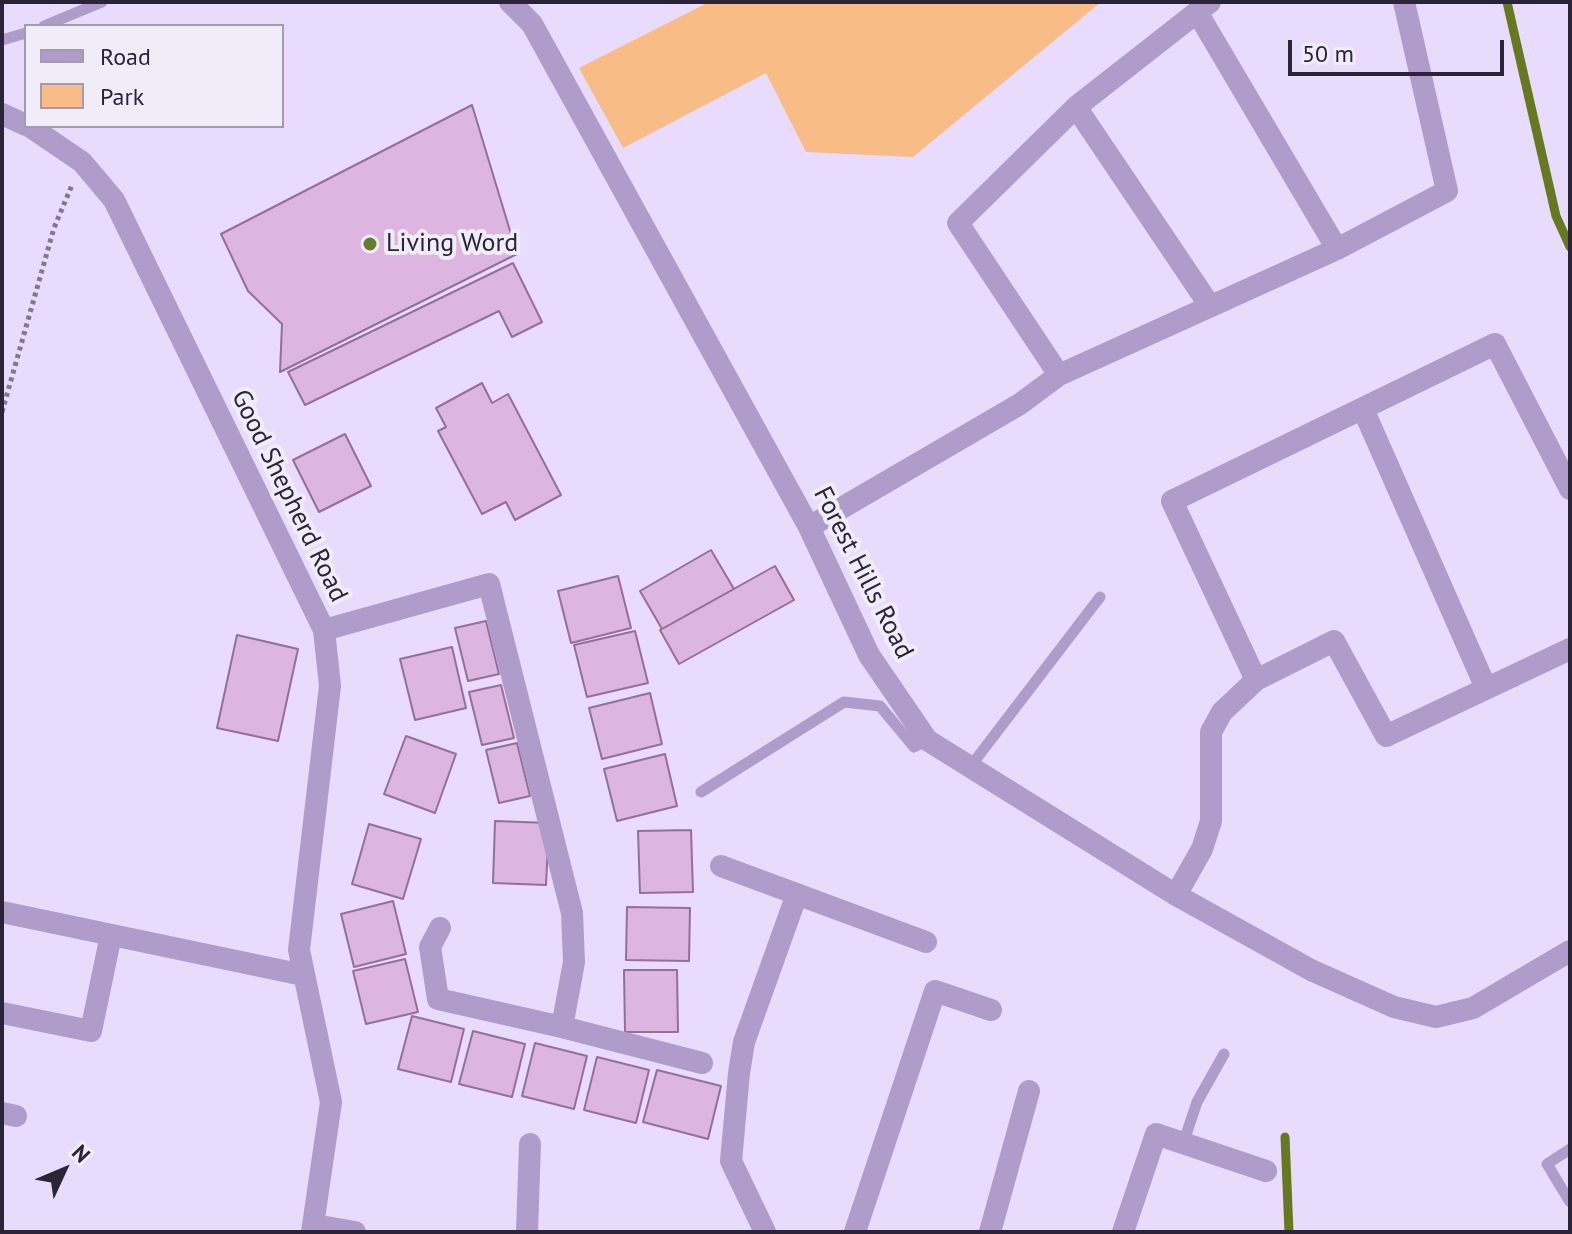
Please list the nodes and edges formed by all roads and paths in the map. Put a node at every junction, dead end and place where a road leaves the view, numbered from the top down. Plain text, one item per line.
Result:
1 (102, 2) edge
2 (510, 2) edge
3 (1404, 2) edge
4 (1203, 7) edge
5 (49, 24) edge
6 (24, 34) edge
7 (2, 40) edge
8 (1076, 107) junction
9 (2, 114) edge
10 (24, 124) edge
11 (31, 128) edge
12 (82, 162) junction
13 (1337, 249) junction
14 (1210, 306) junction
15 (1059, 375) junction
16 (1363, 409) junction
17 (2, 412) edge
18 (1570, 489) edge
19 (809, 527) junction
20 (1100, 597) dead end
21 (324, 630) junction
22 (1570, 649) edge
23 (1256, 680) junction
24 (1486, 688) junction
25 (927, 740) junction
26 (970, 767) junction
27 (701, 792) dead end
28 (721, 866) dead end
29 (797, 894) junction
30 (1176, 895) junction
31 (2, 912) edge
32 (440, 928) dead end
33 (111, 935) junction
34 (926, 942) dead end
35 (1570, 951) edge
36 (303, 975) junction
37 (991, 1010) dead end
38 (2, 1013) edge
39 (562, 1027) junction
40 (1224, 1054) dead end
41 (702, 1063) dead end
42 (1029, 1091) dead end
43 (530, 1144) dead end
44 (1183, 1144) junction
45 (1570, 1149) edge
46 (1266, 1171) dead end
47 (1570, 1202) edge
48 (313, 1228) edge
49 (355, 1232) edge
50 (527, 1232) edge
51 (765, 1232) edge
52 (855, 1232) edge
53 (990, 1232) edge
54 (1123, 1232) edge

1 - 5 lane
2 - 19 street, Forest Hills Road
3 - 13 street
4 - 8 street
4 - 13 street
6 - 7 lane
8 - 14 street
8 - 15 street
9 - 10 street, Good Shepherd Road
11 - 12 street, Good Shepherd Road
12 - 17 path
12 - 21 street, Good Shepherd Road
13 - 14 street
14 - 15 street
15 - 19 street
16 - 18 street
16 - 23 street
16 - 24 street
19 - 25 street, Forest Hills Road
20 - 26 lane
21 - 36 street, Good Shepherd Road
21 - 39 street
22 - 24 street
23 - 24 street
23 - 30 street
25 - 26 street, Forest Hills Road
25 - 27 lane
26 - 30 street, Forest Hills Road
28 - 29 street
29 - 34 street
29 - 51 street
30 - 35 street, Forest Hills Road
31 - 33 street
32 - 39 street
33 - 36 street
33 - 38 street
36 - 48 street, Good Shepherd Road
37 - 52 street
39 - 41 street
40 - 44 lane
42 - 53 street
43 - 50 street
44 - 46 street
44 - 54 street
45 - 47 lane
48 - 49 street

